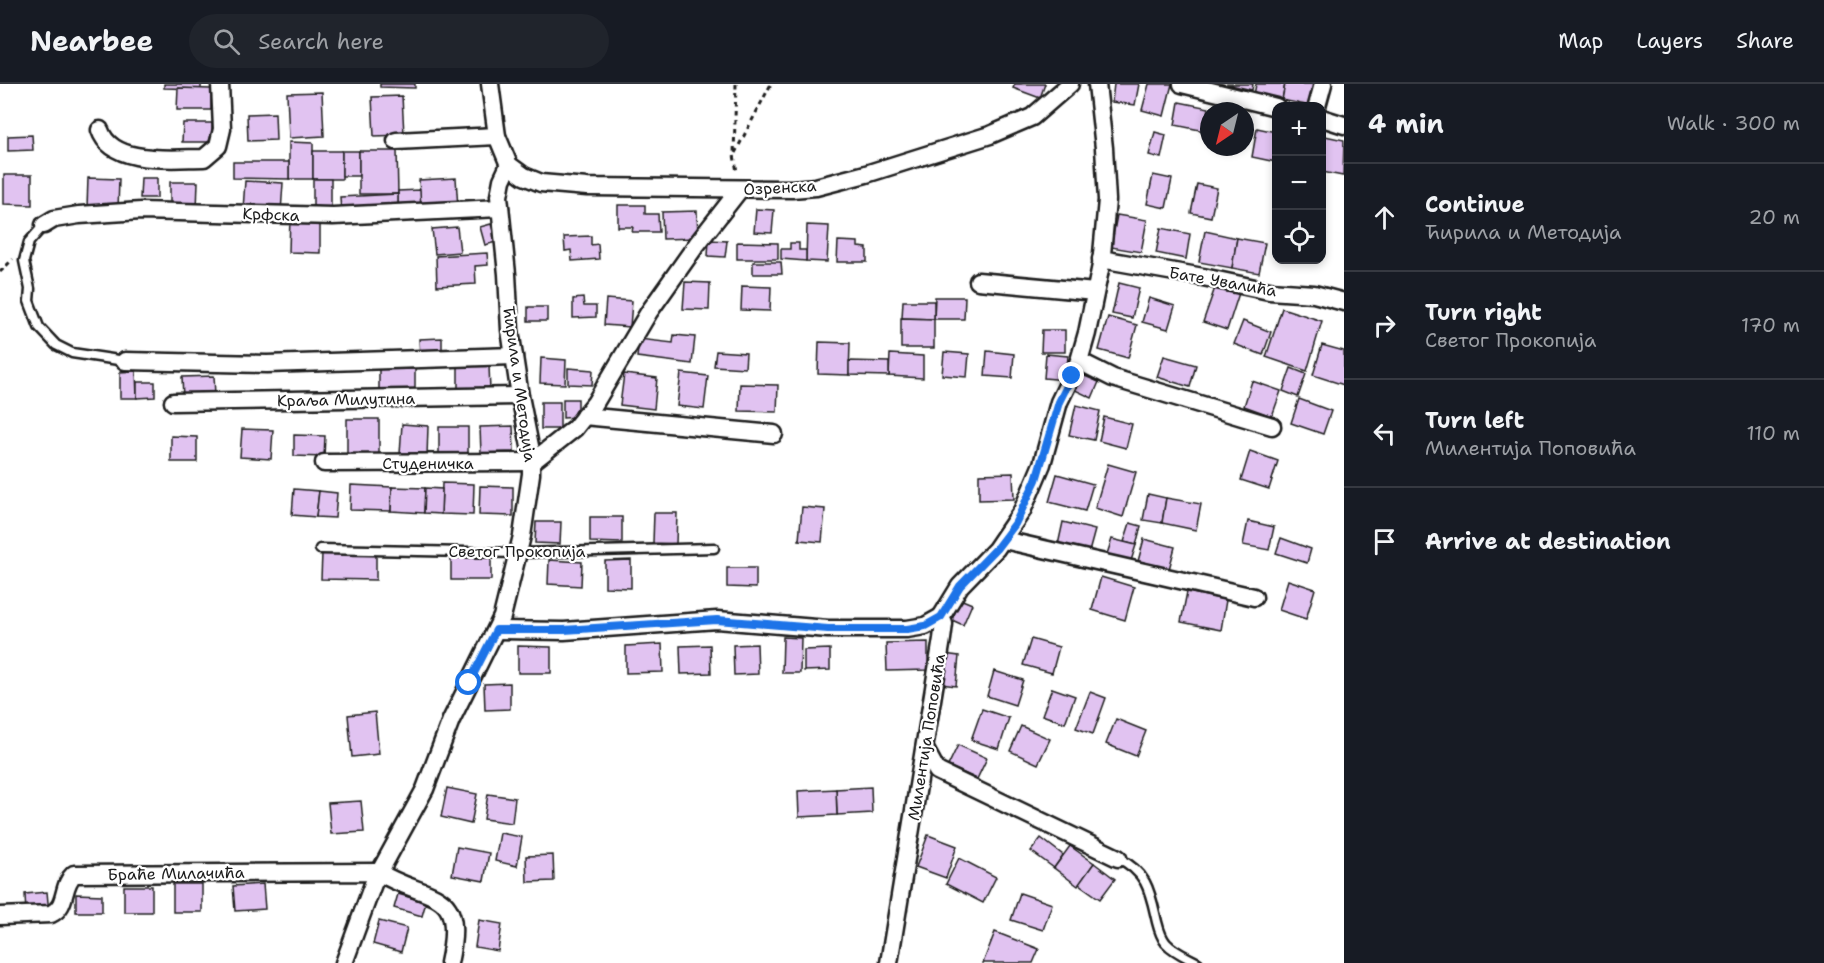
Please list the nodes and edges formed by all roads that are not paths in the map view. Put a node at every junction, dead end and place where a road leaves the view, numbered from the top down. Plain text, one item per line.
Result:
1 (220, 84) edge
2 (490, 84) edge
3 (1070, 84) edge
4 (1096, 84) edge
5 (1182, 84) edge
6 (1323, 84) edge
7 (1318, 102) edge
8 (1272, 105) edge
9 (1326, 119) edge
10 (1344, 125) edge
11 (100, 130) dead end
12 (497, 136) junction
13 (396, 141) dead end
14 (509, 165) junction
15 (740, 189) junction
16 (500, 208) junction
17 (44, 225) joint
18 (1101, 259) junction
19 (978, 281) dead end
20 (1095, 292) junction
21 (1344, 302) edge
22 (514, 356) junction
23 (125, 361) joint
24 (1079, 361) junction
25 (520, 396) junction
26 (173, 402) dead end
27 (584, 417) junction
28 (1272, 426) dead end
29 (774, 434) dead end
30 (532, 462) junction
31 (324, 463) dead end
32 (1004, 540) junction
33 (714, 548) dead end
34 (320, 549) dead end
35 (519, 553) junction
36 (1254, 597) dead end
37 (941, 617) junction
38 (496, 630) junction
39 (925, 749) junction
40 (1118, 858) joint
41 (378, 872) junction
42 (0, 916) edge
43 (344, 963) edge
44 (449, 963) edge
45 (889, 963) edge
46 (1197, 963) edge

1 - 11 street
2 - 12 street
3 - 15 street, Озренска
4 - 18 street
5 - 8 street
6 - 7 street
9 - 10 street
12 - 13 street
12 - 14 street
14 - 15 street, Озренска
14 - 16 street, Ћирила и Методија
15 - 27 street
16 - 17 street, Крфска
16 - 22 street, Ћирила и Методија
17 - 23 lane
18 - 20 street
18 - 21 street, Бате Увалића
19 - 20 street
20 - 24 street
22 - 23 street
22 - 25 street, Ћирила и Методија
24 - 28 street
24 - 32 street
25 - 26 street, Краља Милутина
25 - 30 street, Ћирила и Методија
27 - 29 street
27 - 30 street
30 - 31 street, Студеничка
30 - 35 street, Ћирила и Методија
32 - 36 street
32 - 37 street
33 - 35 lane, Светог Прокопија
34 - 35 lane, Светог Прокопија
35 - 38 street, Ћирила и Методија
37 - 38 street
37 - 39 street, Милентија Поповића
38 - 41 street, Ћирила и Методија
39 - 40 street
39 - 45 street, Милентија Поповића
40 - 46 lane
41 - 42 street, Браће Милачића
41 - 43 street, Ћирила и Методија
41 - 44 street

